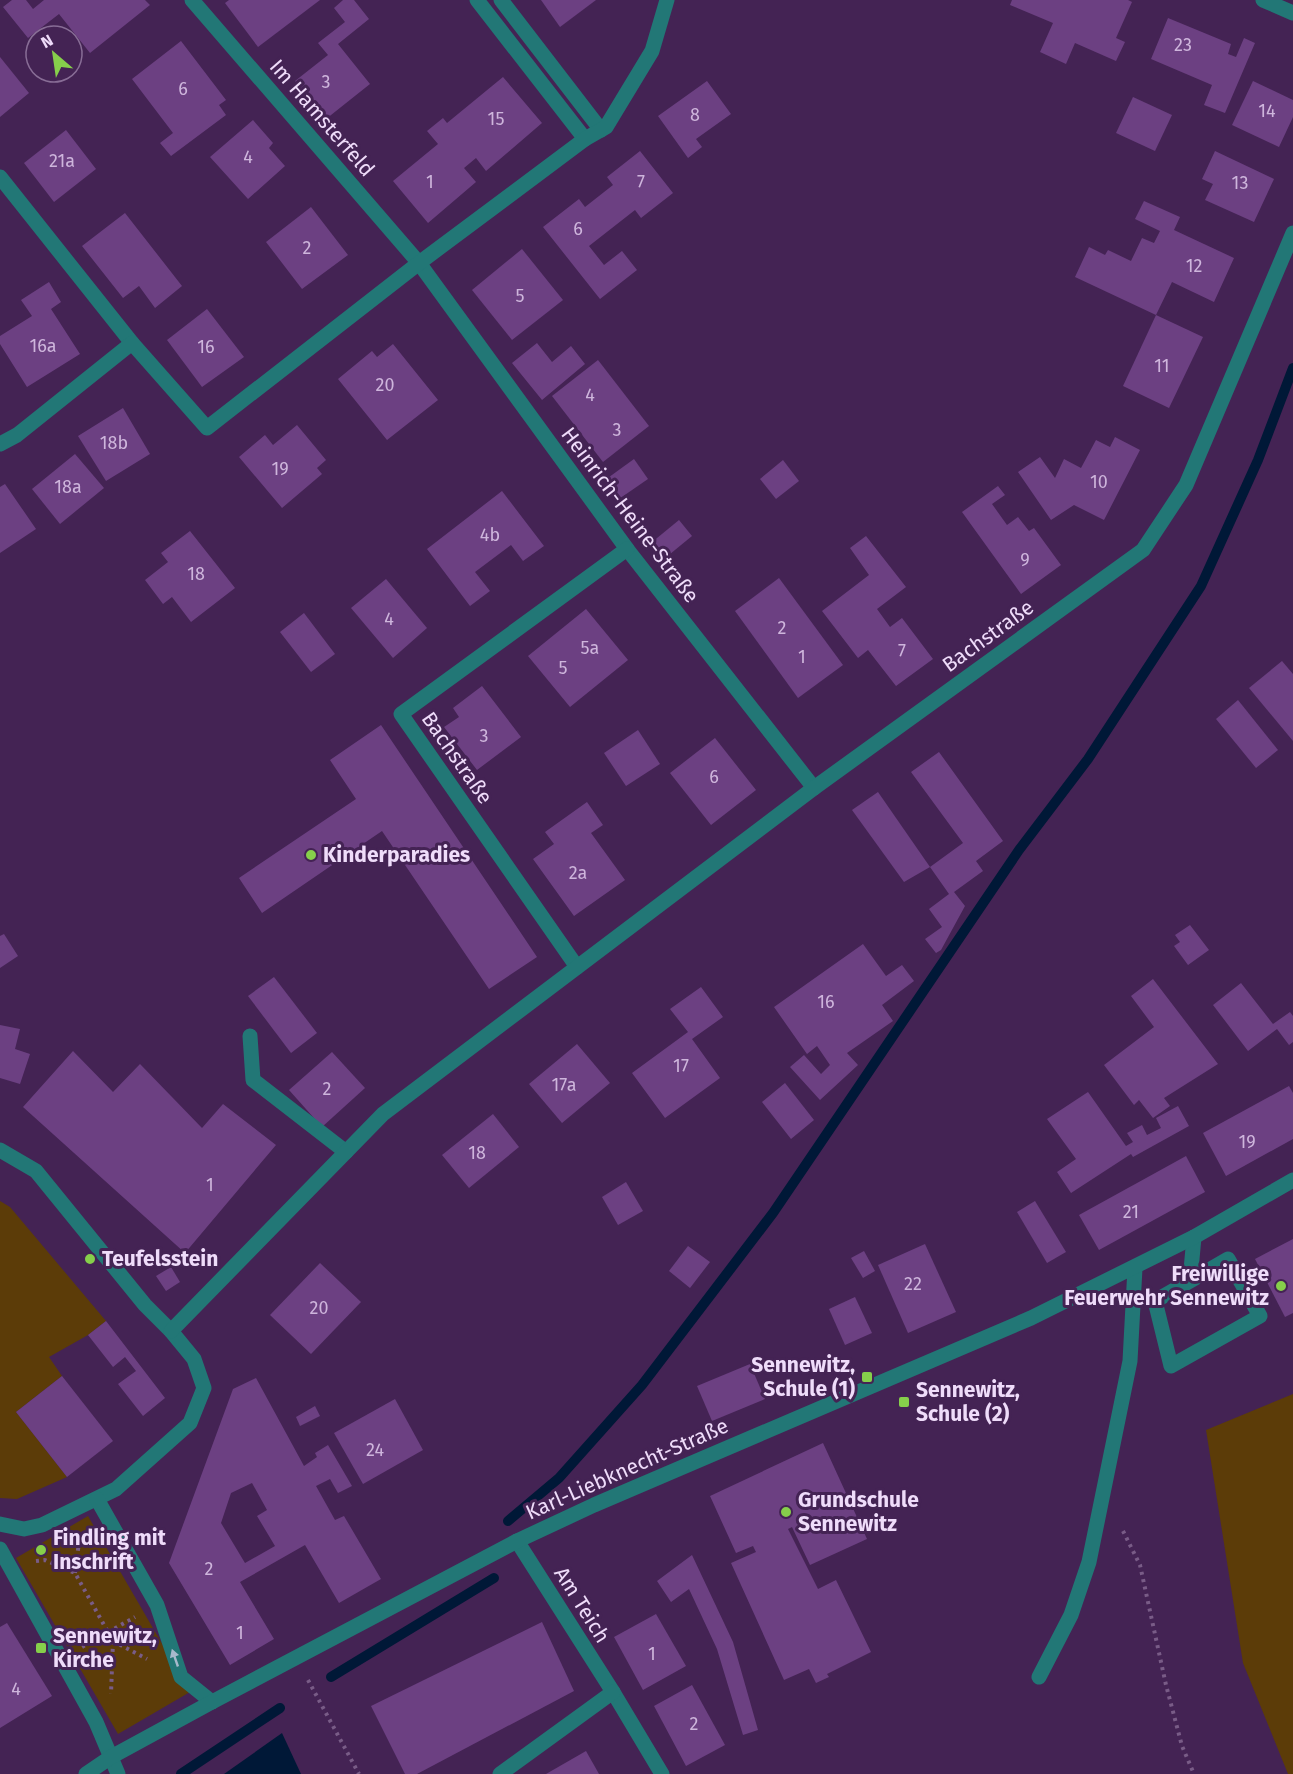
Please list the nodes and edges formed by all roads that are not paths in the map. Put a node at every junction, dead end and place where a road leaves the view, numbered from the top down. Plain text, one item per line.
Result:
1 (192, 0) edge
2 (477, 0) edge
3 (501, 0) edge
4 (667, 0) edge
5 (1263, 0) edge
6 (1293, 13) edge
7 (601, 130) junction
8 (585, 139) junction
9 (0, 177) edge
10 (1293, 233) edge
11 (419, 263) junction
12 (132, 343) junction
13 (0, 444) edge
14 (627, 549) junction
15 (814, 788) junction
16 (577, 967) junction
17 (250, 1036) dead end
18 (0, 1150) edge
19 (346, 1152) junction
20 (1293, 1180) edge
21 (1194, 1236) junction
22 (1135, 1268) junction
23 (1190, 1281) junction
24 (171, 1331) junction
25 (97, 1499) junction
26 (0, 1524) edge
27 (517, 1541) junction
28 (0, 1549) edge
29 (1039, 1677) dead end
30 (613, 1692) junction
31 (212, 1702) junction
32 (111, 1757) junction
33 (86, 1774) edge
34 (118, 1774) edge
35 (500, 1774) edge
36 (662, 1774) edge

1 - 11 street, Im Hamsterfeld
2 - 8 street
3 - 7 street
4 - 7 street
5 - 6 street
7 - 8 street
8 - 11 street
9 - 12 street
10 - 15 street, Bachstraße
11 - 12 street
11 - 14 street, Heinrich-Heine-Straße
12 - 13 street
14 - 15 street, Heinrich-Heine-Straße
14 - 16 street, Bachstraße
15 - 16 street, Bachstraße
16 - 19 street, Bachstraße
17 - 19 street
18 - 24 street
19 - 24 street, Bachstraße
20 - 21 street, Karl-Liebknecht-Straße
21 - 22 street, Karl-Liebknecht-Straße
21 - 23 street
22 - 27 street, Karl-Liebknecht-Straße
22 - 29 street
23 - 23 street
24 - 25 street
25 - 26 street
31 -> 25 street
27 - 30 street, Am Teich
27 - 31 street, Karl-Liebknecht-Straße
28 - 32 street
30 - 35 street
30 - 36 street, Am Teich
31 - 32 street, Karl-Liebknecht-Straße
32 - 33 street
32 - 34 street

